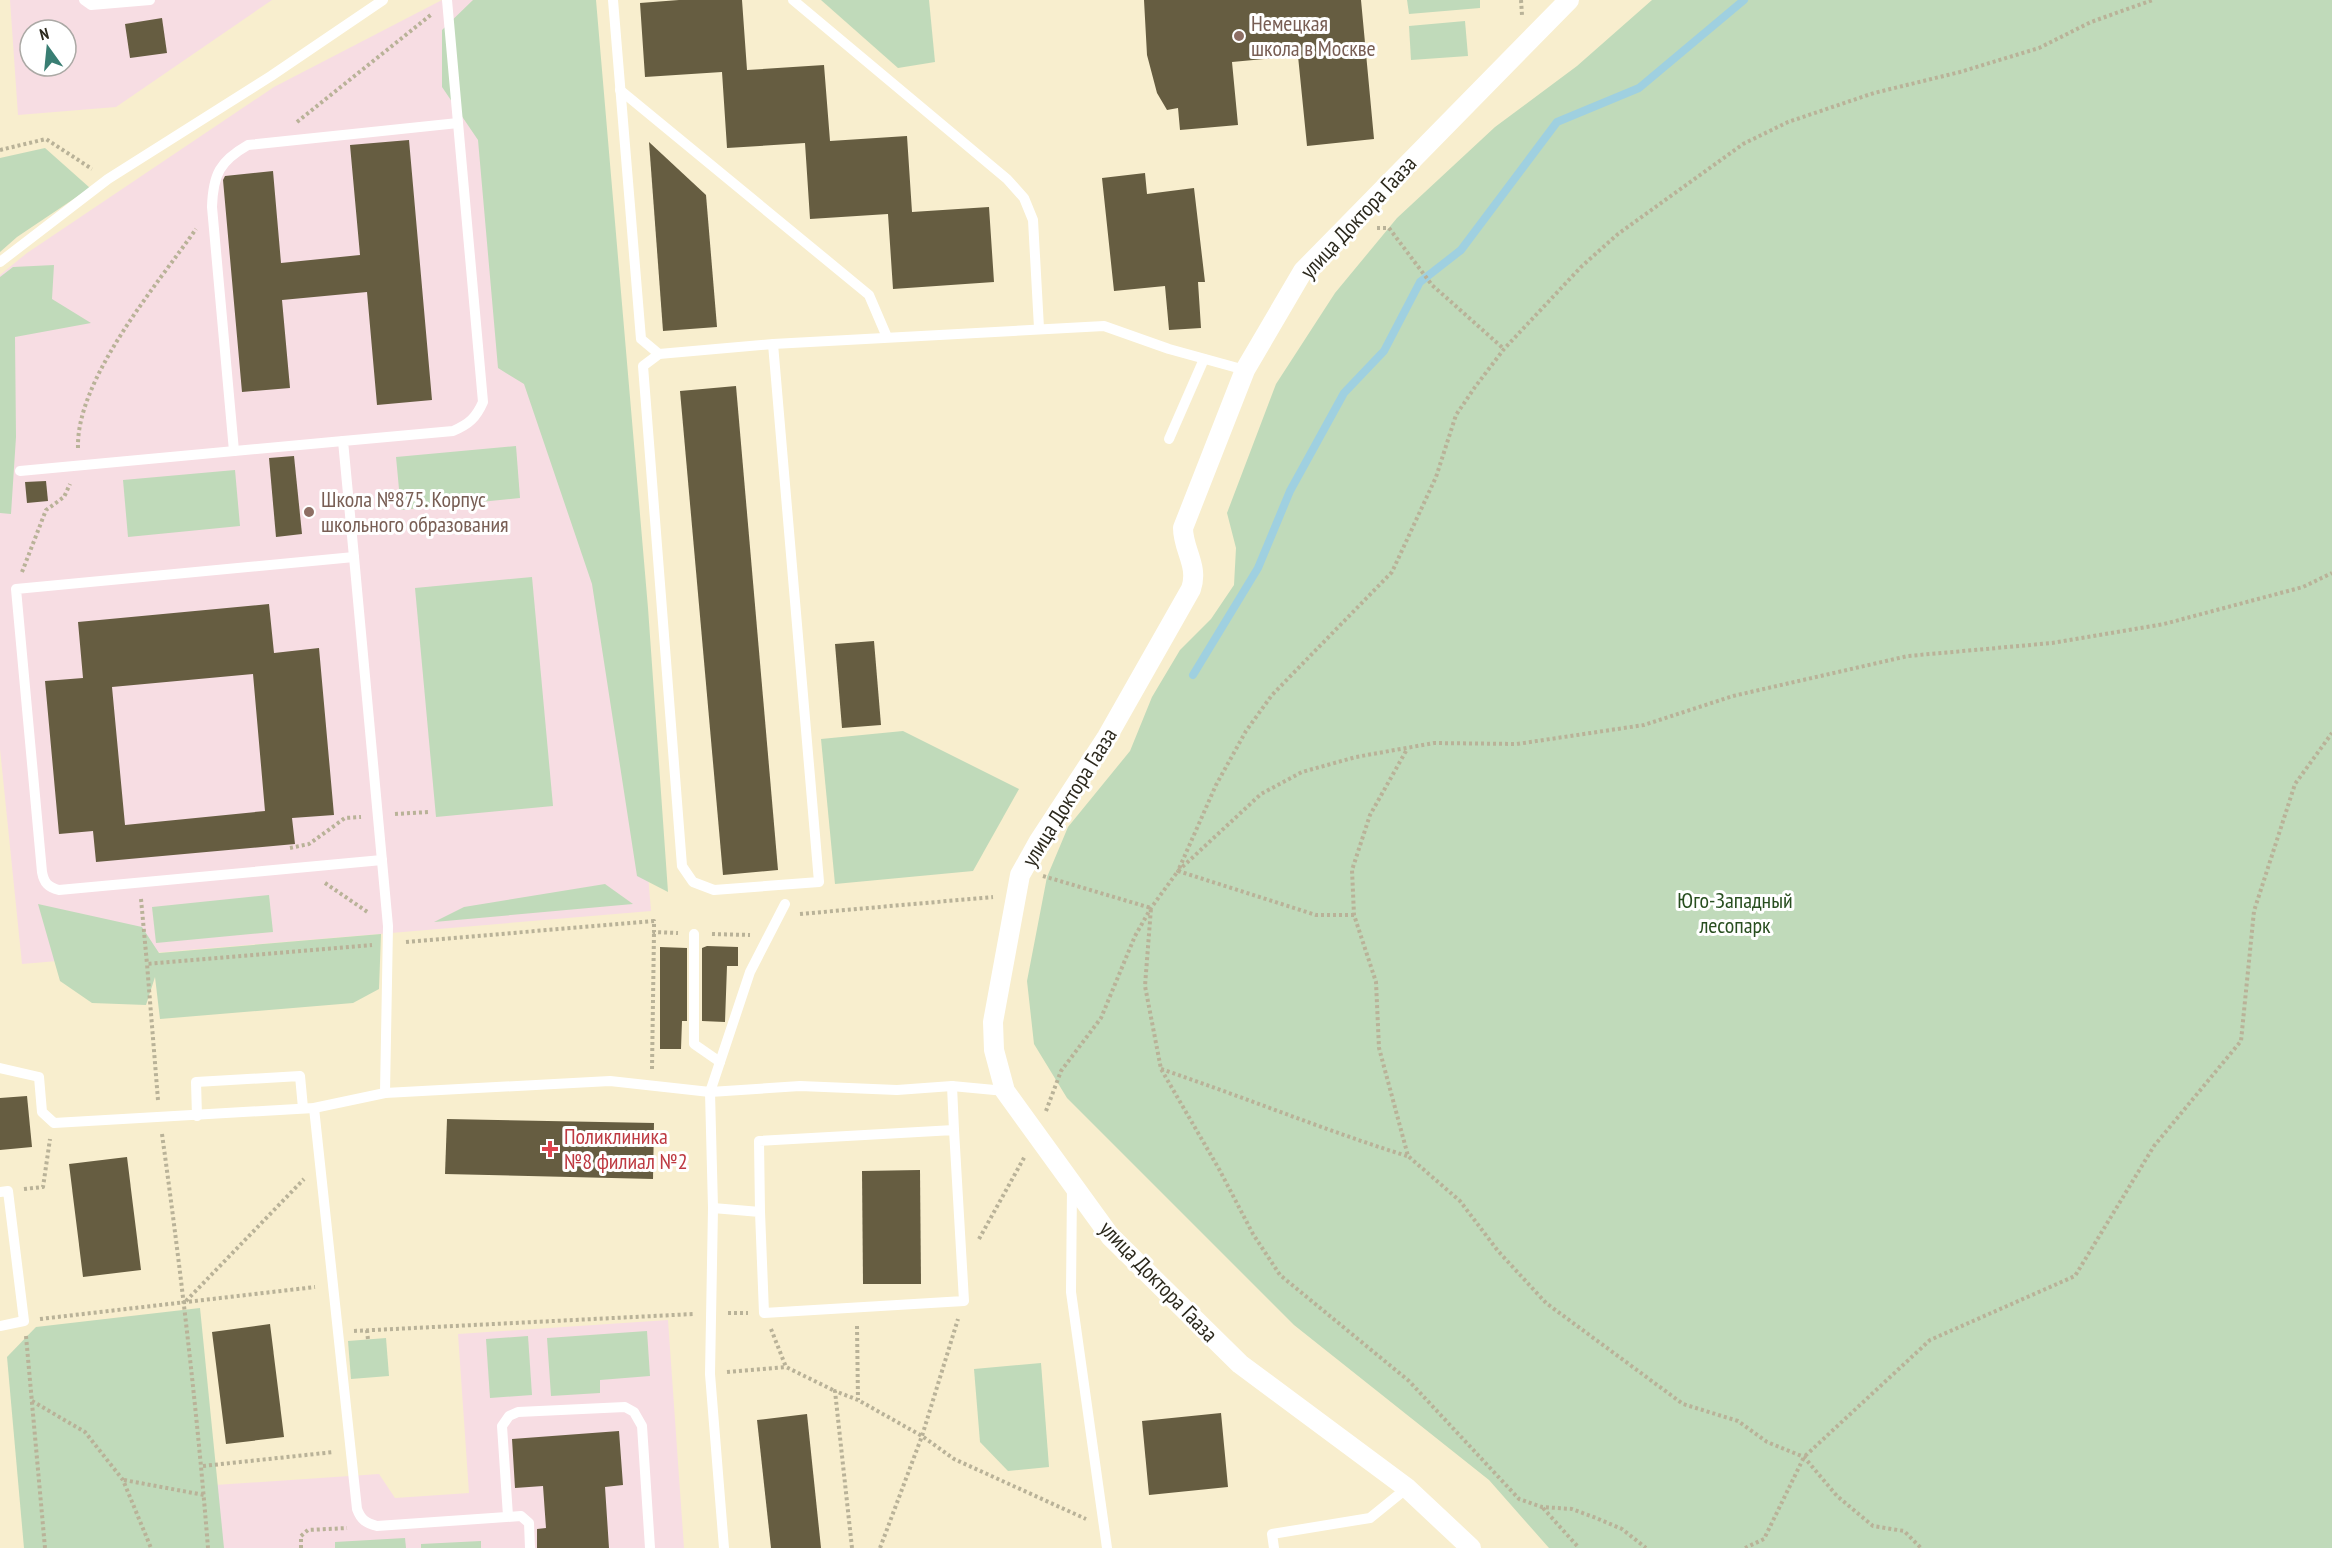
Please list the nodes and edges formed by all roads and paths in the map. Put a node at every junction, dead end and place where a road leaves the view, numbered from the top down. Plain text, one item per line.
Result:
1 (84, 0) edge
2 (150, 0) edge
3 (383, 0) edge
4 (613, 0) edge
5 (793, 0) edge
6 (1521, 0) edge
7 (1569, 0) edge
8 (2152, 0) edge
9 (447, 1) edge
10 (1523, 22) dead end
11 (620, 90) junction
12 (458, 123) junction
13 (273, 141) junction
14 (0, 150) edge
15 (108, 179) junction
16 (212, 207) junction
17 (1389, 228) dead end
18 (0, 262) edge
19 (1039, 328) junction
20 (887, 337) junction
21 (772, 344) junction
22 (1504, 349) junction
23 (659, 354) junction
24 (1204, 359) junction
25 (1245, 370) junction
26 (1169, 438) dead end
27 (343, 441) junction
28 (234, 451) junction
29 (79, 465) junction
30 (20, 471) dead end
31 (354, 557) junction
32 (2332, 573) edge
33 (16, 589) junction
34 (2332, 733) edge
35 (1406, 750) junction
36 (429, 812) dead end
37 (377, 815) junction
38 (286, 849) dead end
39 (382, 860) junction
40 (302, 868) junction
41 (1178, 871) junction
42 (1020, 875) junction
43 (140, 883) junction
44 (785, 904) dead end
45 (1151, 908) junction
46 (1354, 915) junction
47 (779, 916) junction
48 (654, 921) dead end
49 (388, 926) junction
50 (654, 932) dead end
51 (694, 934) dead end
52 (387, 944) junction
53 (147, 964) junction
54 (720, 1062) junction
55 (0, 1068) edge
56 (1161, 1069) junction
57 (652, 1086) junction
58 (952, 1086) junction
59 (1005, 1091) junction
60 (710, 1092) junction
61 (385, 1093) junction
62 (309, 1108) junction
63 (197, 1116) junction
64 (160, 1118) junction
65 (54, 1122) junction
66 (954, 1130) junction
67 (1036, 1136) junction
68 (1408, 1156) junction
69 (320, 1162) junction
70 (1072, 1184) junction
71 (4, 1191) edge
72 (713, 1208) junction
73 (760, 1212) junction
74 (963, 1267) junction
75 (333, 1285) junction
76 (964, 1301) junction
77 (185, 1302) junction
78 (856, 1307) junction
79 (711, 1313) junction
80 (764, 1313) junction
81 (24, 1321) junction
82 (0, 1326) edge
83 (368, 1330) junction
84 (338, 1332) junction
85 (368, 1340) dead end
86 (786, 1366) junction
87 (710, 1374) junction
88 (836, 1391) junction
89 (858, 1400) junction
90 (31, 1401) junction
91 (922, 1436) junction
92 (353, 1450) junction
93 (1804, 1457) junction
94 (203, 1466) junction
95 (123, 1480) junction
96 (1407, 1488) junction
97 (204, 1495) junction
98 (1542, 1508) junction
99 (508, 1516) junction
100 (377, 1526) junction
101 (1105, 1528) junction
102 (1462, 1544) edge
103 (45, 1548) edge
104 (151, 1548) edge
105 (208, 1548) edge
106 (301, 1548) edge
107 (530, 1548) edge
108 (651, 1548) edge
109 (724, 1548) edge
110 (852, 1548) edge
111 (880, 1548) edge
112 (1107, 1548) edge
113 (1274, 1548) edge
114 (1579, 1548) edge
115 (1646, 1548) edge
116 (1745, 1548) edge
117 (1921, 1548) edge

1 - 2 lane
3 - 15 lane
4 - 11 lane
5 - 19 lane
6 - 10 path
7 - 25 street, улица Доктора Гааза
8 - 22 path
9 - 12 lane
9 - 13 path
11 - 20 lane
11 - 23 lane
12 - 13 lane
12 - 27 lane
13 - 16 lane
14 - 15 path
15 - 18 lane
16 - 28 lane
16 - 29 path
17 - 22 path
19 - 20 lane
19 - 24 lane
20 - 21 lane
21 - 23 lane
21 - 23 lane
22 - 41 path
24 - 25 lane
24 - 26 lane
25 - 42 street, улица Доктора Гааза
27 - 28 lane
27 - 31 lane
28 - 29 lane
29 - 30 lane
29 - 33 path
31 - 33 lane
31 - 37 lane
32 - 35 path
33 - 43 lane
34 - 93 path
35 - 41 path
35 - 46 path
36 - 37 path
37 - 38 path
37 - 39 lane
39 - 40 lane
39 - 49 lane
40 - 43 lane
40 - 49 path
41 - 45 path
41 - 46 path
42 - 45 path
42 - 47 path
42 - 59 street, улица Доктора Гааза
43 - 53 path
44 - 47 lane
45 - 56 path
45 - 67 path
46 - 68 path
47 - 54 lane
48 - 52 path
49 - 52 lane
50 - 57 path
51 - 54 lane
52 - 53 path
52 - 61 lane
53 - 64 path
54 - 60 lane
55 - 65 lane
56 - 68 path
56 - 98 path
57 - 60 lane
57 - 61 lane
58 - 59 lane
58 - 60 lane
58 - 66 lane
59 - 67 street, улица Доктора Гааза
60 - 72 lane
61 - 62 lane
62 - 63 lane
62 - 63 lane
62 - 69 lane
63 - 64 lane
64 - 65 lane
64 - 77 path
65 - 71 path
66 - 73 lane
66 - 74 lane
67 - 70 street, улица Доктора Гааза
67 - 74 path
68 - 93 path
69 - 75 lane
69 - 77 path
70 - 96 street, улица Доктора Гааза
70 - 101 lane
71 - 81 lane
72 - 73 lane
72 - 79 lane
73 - 80 lane
74 - 76 lane
75 - 77 path
75 - 84 lane
76 - 78 lane
76 - 91 path
77 - 81 path
77 - 94 path
78 - 80 lane
78 - 89 path
79 - 80 path
79 - 83 path
79 - 87 lane
80 - 86 path
81 - 82 lane
81 - 90 path
83 - 84 path
83 - 85 path
84 - 92 lane
86 - 87 path
86 - 88 path
87 - 109 lane
88 - 89 path
88 - 110 path
89 - 91 path
90 - 95 path
90 - 103 path
91 - 101 path
91 - 111 path
92 - 94 path
92 - 100 lane
93 - 116 path
93 - 117 path
94 - 97 path
95 - 97 path
95 - 104 path
96 - 102 street, улица Доктора Гааза
96 - 113 lane
97 - 105 path
98 - 114 path
98 - 115 path
99 - 100 lane
99 - 107 lane
99 - 108 lane
100 - 106 path
101 - 112 lane

